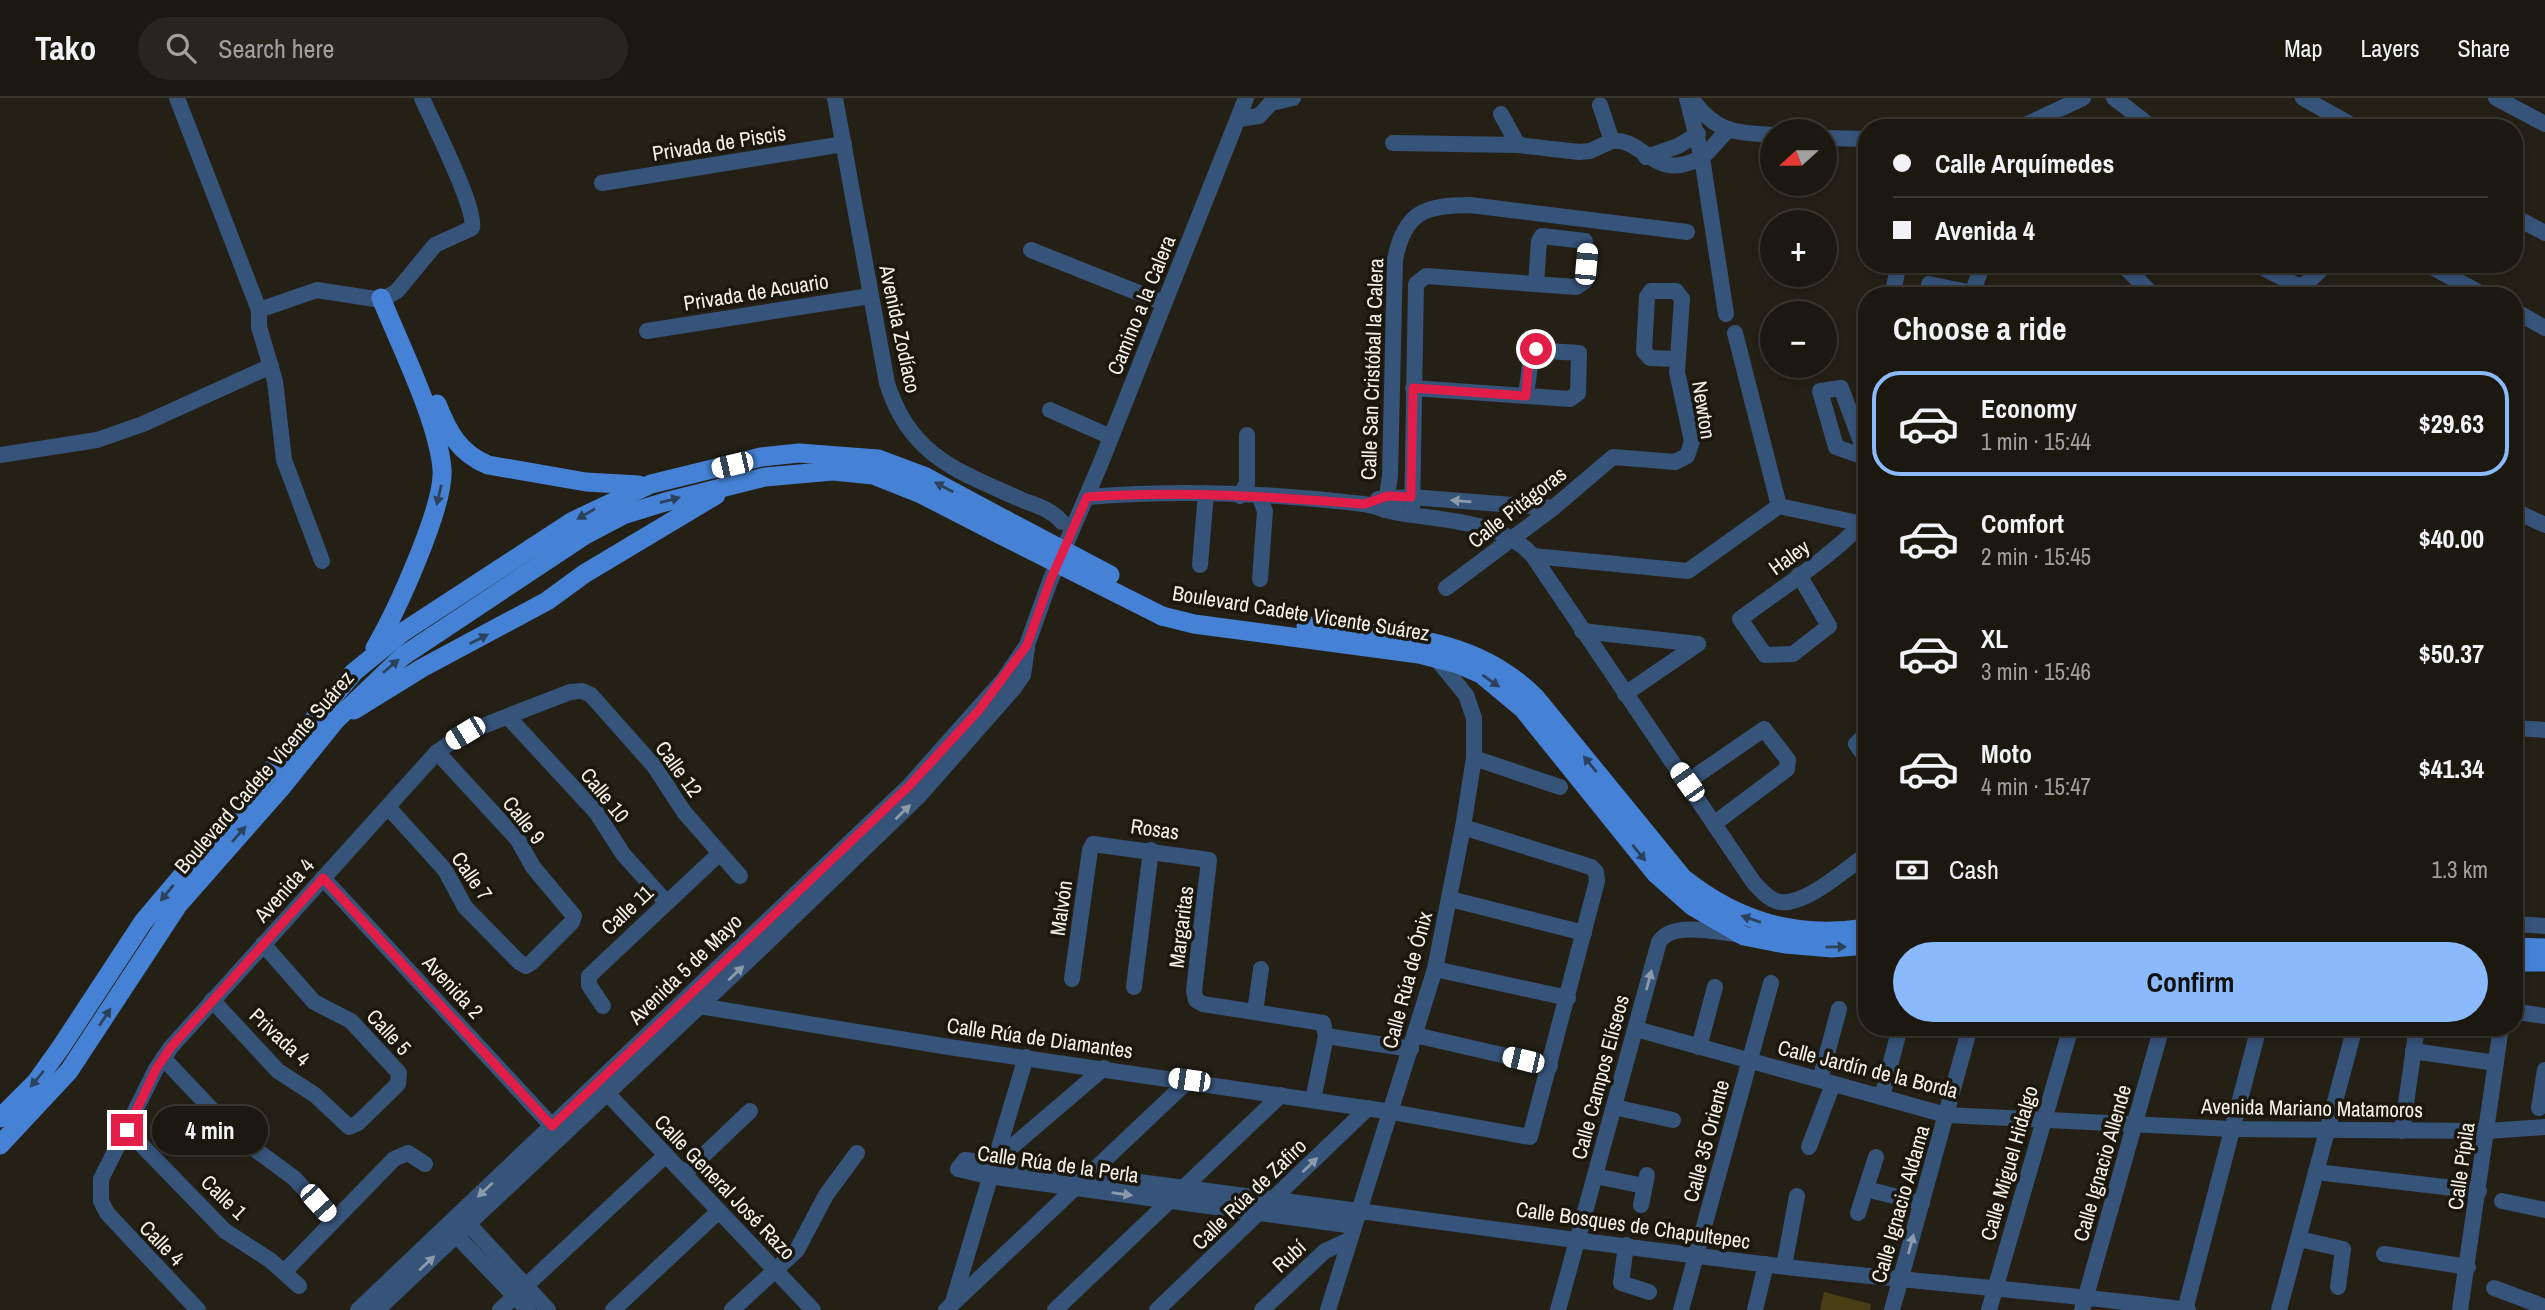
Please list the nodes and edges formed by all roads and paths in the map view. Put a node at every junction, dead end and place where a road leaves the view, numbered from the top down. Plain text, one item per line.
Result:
1 (177, 98) edge
2 (422, 98) edge
3 (835, 98) edge
4 (1246, 98) edge
5 (1293, 98) edge
6 (1689, 98) edge
7 (2082, 98) edge
8 (2113, 98) edge
9 (2304, 98) edge
10 (2496, 98) edge
11 (1600, 105) dead end
12 (1501, 114) dead end
13 (1238, 119) junction
14 (2038, 119) edge
15 (2141, 119) edge
16 (2341, 119) edge
17 (2545, 124) edge
18 (1728, 131) junction
19 (1698, 134) junction
20 (1760, 134) edge
21 (1838, 138) edge
22 (1858, 139) edge
23 (1612, 141) junction
24 (1393, 143) dead end
25 (844, 144) junction
26 (1518, 145) junction
27 (1646, 157) junction
28 (1702, 158) junction
29 (602, 183) dead end
30 (2523, 221) edge
31 (1687, 232) dead end
32 (2545, 233) edge
33 (1031, 250) dead end
34 (2131, 273) edge
35 (2273, 273) edge
36 (2316, 273) edge
37 (2443, 273) edge
38 (1536, 284) dead end
39 (1928, 284) dead end
40 (1940, 287) edge
41 (2145, 287) edge
42 (2300, 287) joint
43 (2469, 287) edge
44 (386, 296) junction
45 (870, 296) junction
46 (1164, 303) junction
47 (259, 310) junction
48 (1726, 314) dead end
49 (2523, 316) edge
50 (2545, 328) edge
51 (647, 331) dead end
52 (1735, 333) dead end
53 (1677, 359) junction
54 (271, 366) junction
55 (1413, 388) junction
56 (1526, 396) junction
57 (1050, 410) dead end
58 (1858, 434) edge
59 (1247, 435) dead end
60 (1111, 437) junction
61 (0, 455) edge
62 (1858, 455) edge
63 (1613, 457) joint
64 (743, 483) junction
65 (651, 484) junction
66 (1206, 493) junction
67 (1240, 496) junction
68 (1087, 497) junction
69 (1411, 497) junction
70 (1260, 498) junction
71 (1386, 503) junction
72 (1779, 506) junction
73 (1553, 508) junction
74 (1412, 514) junction
75 (2523, 514) edge
76 (1858, 524) edge
77 (2545, 524) edge
78 (1068, 525) junction
79 (1002, 527) junction
80 (1858, 530) edge
81 (1511, 539) junction
82 (1533, 556) junction
83 (322, 561) dead end
84 (1200, 565) dead end
85 (1799, 575) junction
86 (1259, 579) dead end
87 (1446, 588) dead end
88 (1163, 609) junction
89 (1582, 631) junction
90 (1435, 657) junction
91 (369, 658) junction
92 (582, 691) joint
93 (1625, 694) junction
94 (508, 717) junction
95 (335, 721) junction
96 (2523, 729) edge
97 (2545, 730) edge
98 (437, 752) junction
99 (1474, 758) junction
100 (275, 782) junction
101 (1687, 782) junction
102 (1560, 787) dead end
103 (388, 807) junction
104 (1715, 823) junction
105 (1463, 827) junction
106 (1093, 844) joint
107 (1151, 850) junction
108 (720, 853) junction
109 (1209, 860) joint
110 (1858, 860) edge
111 (740, 876) dead end
112 (323, 878) junction
113 (1450, 899) junction
114 (666, 902) junction
115 (2523, 925) edge
116 (2545, 926) edge
117 (1858, 928) edge
118 (1584, 933) junction
119 (1744, 936) junction
120 (263, 944) junction
121 (1858, 945) edge
122 (2523, 947) edge
123 (2545, 948) edge
124 (2523, 962) edge
125 (2545, 962) edge
126 (526, 966) joint
127 (1261, 969) dead end
128 (1435, 969) junction
129 (1072, 979) dead end
130 (1771, 983) dead end
131 (1134, 987) dead end
132 (1715, 987) dead end
133 (1568, 998) junction
134 (212, 1000) junction
135 (692, 1004) junction
136 (603, 1006) dead end
137 (1839, 1009) dead end
138 (1255, 1012) junction
139 (2523, 1013) edge
140 (2545, 1016) edge
141 (1325, 1029) junction
142 (1636, 1029) junction
143 (1898, 1036) edge
144 (1968, 1036) edge
145 (2068, 1036) edge
146 (2160, 1036) edge
147 (2257, 1036) edge
148 (2353, 1036) edge
149 (2416, 1036) edge
150 (2500, 1036) edge
151 (1413, 1042) junction
152 (647, 1045) junction
153 (1699, 1047) junction
154 (2413, 1051) junction
155 (1026, 1057) junction
156 (163, 1058) junction
157 (1750, 1060) junction
158 (2496, 1063) junction
159 (1550, 1066) junction
160 (1104, 1068) junction
161 (2545, 1070) edge
162 (1189, 1080) junction
163 (1827, 1082) junction
164 (606, 1092) junction
165 (1281, 1095) junction
166 (1882, 1097) junction
167 (1313, 1100) junction
168 (1614, 1107) junction
169 (1368, 1108) junction
170 (2539, 1108) dead end
171 (750, 1111) dead end
172 (1392, 1112) junction
173 (1947, 1115) junction
174 (0, 1118) edge
175 (2044, 1118) junction
176 (1673, 1121) dead end
177 (2136, 1125) junction
178 (354, 1126) joint
179 (552, 1126) junction
180 (2545, 1127) edge
181 (2327, 1128) junction
182 (2232, 1129) junction
183 (127, 1130) junction
184 (2402, 1131) junction
185 (2487, 1132) junction
186 (0, 1145) edge
187 (1809, 1147) dead end
188 (857, 1153) dead end
189 (666, 1155) junction
190 (1876, 1157) dead end
191 (425, 1164) dead end
192 (523, 1164) junction
193 (991, 1170) junction
194 (2316, 1171) junction
195 (684, 1174) junction
196 (1091, 1176) junction
197 (1595, 1176) junction
198 (1078, 1188) junction
199 (1182, 1188) junction
200 (1866, 1189) junction
201 (2479, 1191) junction
202 (1797, 1196) dead end
203 (1276, 1199) junction
204 (1170, 1200) junction
205 (2501, 1201) dead end
206 (102, 1202) joint
207 (1922, 1203) junction
208 (1642, 1205) dead end
209 (1360, 1208) junction
210 (2545, 1210) edge
211 (719, 1211) junction
212 (1261, 1213) junction
213 (1858, 1213) dead end
214 (333, 1220) junction
215 (458, 1225) junction
216 (1352, 1233) junction
217 (1578, 1238) junction
218 (2299, 1239) junction
219 (1626, 1245) junction
220 (1697, 1253) junction
221 (2384, 1254) dead end
222 (1766, 1264) junction
223 (1784, 1266) junction
224 (2468, 1267) junction
225 (775, 1270) junction
226 (284, 1272) junction
227 (1901, 1280) junction
228 (398, 1281) junction
229 (299, 1286) dead end
230 (1996, 1286) junction
231 (2338, 1287) dead end
232 (2494, 1288) dead end
233 (520, 1291) junction
234 (1649, 1292) dead end
235 (2084, 1304) edge
236 (949, 1307) edge
237 (2545, 1307) edge
238 (198, 1310) edge
239 (358, 1310) edge
240 (377, 1310) edge
241 (500, 1310) edge
242 (528, 1310) edge
243 (548, 1310) edge
244 (613, 1310) edge
245 (732, 1310) edge
246 (813, 1310) edge
247 (1055, 1310) edge
248 (1157, 1310) edge
249 (1262, 1310) edge
250 (1328, 1310) edge
251 (1558, 1310) edge
252 (1681, 1310) edge
253 (1755, 1310) edge
254 (1892, 1310) edge
255 (1989, 1310) edge
256 (2186, 1310) edge
257 (2279, 1310) edge
258 (2460, 1310) edge

1 - 47 street
2 - 44 street
3 - 25 street, Avenida Zodíaco
4 - 13 street, Camino a la Calera
5 - 13 street
6 - 18 street
6 - 19 street
7 - 14 street
8 - 15 street
9 - 16 street
10 - 17 street
11 - 23 street
12 - 26 street
13 - 46 street, Camino a la Calera
18 - 20 street
18 - 28 street
19 - 27 street
19 - 28 street
21 - 22 street
23 - 26 street
23 - 27 street
24 - 26 street
25 - 29 street, Privada de Piscis
25 - 45 street, Avenida Zodíaco
27 - 28 street
28 - 48 street
30 - 32 street
31 - 71 street, Calle San Cristóbal la Calera
33 - 46 street
34 - 41 street
35 - 42 street
36 - 42 street
37 - 43 street
38 - 55 street
39 - 40 street
44 - 47 street
44 - 65 main road
44 -> 91 main road
45 - 51 street, Privada de Acuario
45 - 78 street, Avenida Zodíaco
46 - 60 street, Camino a la Calera
47 - 54 street
49 - 50 street
52 - 72 street
53 - 53 street, Newton
53 - 63 street, Newton
54 - 61 street
54 - 83 street
55 - 56 street
55 - 69 street
56 - 56 street
57 - 60 street
58 - 62 street
59 - 67 street
60 - 68 street, Camino a la Calera
63 - 73 street, Calle Pitágoras
64 - 79 main road, Boulevard Cadete Vicente Suárez
95 -> 64 main road
95 -> 64 main road, Boulevard Cadete Vicente Suárez
79 -> 65 main road, Boulevard Cadete Vicente Suárez
65 -> 91 main road, Boulevard Cadete Vicente Suárez
66 - 67 street
66 - 68 street
66 - 84 street
67 - 70 street
68 - 78 street, Camino a la Calera
69 - 71 street
73 -> 69 street
69 - 74 street
70 - 71 street
70 - 86 street
71 - 74 street
72 - 76 street
72 - 82 street
73 - 81 street, Calle Pitágoras
74 - 81 street
75 - 77 street
78 - 135 street, Avenida 5 de Mayo
79 - 88 main road, Boulevard Cadete Vicente Suárez, bridge
80 - 85 street, Haley
81 - 82 street
81 - 87 street, Calle Pitágoras
82 - 89 street
85 - 85 street, Haley
88 - 90 main road, Boulevard Cadete Vicente Suárez
117 -> 88 main road, Boulevard Cadete Vicente Suárez
89 - 93 street
89 - 93 street
90 - 99 street, Calle Rúa de Ónix
90 -> 119 main road, Boulevard Cadete Vicente Suárez
91 - 100 main road, Boulevard Cadete Vicente Suárez
92 - 94 street, Avenida 4
92 - 108 street, Calle 12
93 - 101 street
94 - 98 street, Avenida 4
94 - 114 street, Calle 10
95 - 100 main road, Boulevard Cadete Vicente Suárez
96 - 97 street
98 - 103 street, Avenida 4
98 - 126 street, Calle 9
99 - 102 street
99 - 105 street, Calle Rúa de Ónix
100 -> 174 main road, Boulevard Cadete Vicente Suárez
186 -> 100 main road, Boulevard Cadete Vicente Suárez
101 - 104 street
101 - 104 street
103 - 112 street, Avenida 4
103 - 126 street, Calle 7
104 - 110 street
105 - 113 street, Calle Rúa de Ónix
105 - 118 street
106 - 107 street, Rosas
106 - 129 street, Malvón
107 - 109 street, Rosas
107 - 131 street
108 - 111 street, Calle 12
108 - 114 street, Calle 11
109 - 138 street, Margaritas
112 - 120 street, Avenida 4
112 - 179 street, Avenida 2
113 - 118 street
113 - 128 street, Calle Rúa de Ónix
114 - 136 street, Calle 11
115 - 116 street
118 - 133 street
119 -> 121 main road, Boulevard Cadete Vicente Suárez
142 -> 119 street, Calle Campos Elíseos
120 - 134 street, Avenida 4
120 - 178 street, Calle 5
122 - 123 main road
124 - 125 main road
127 - 138 street
128 - 133 street
128 - 151 street, Calle Rúa de Ónix
130 - 157 street, Calle 35 Oriente
132 - 153 street
133 - 159 street
134 - 156 street, Avenida 4
134 - 178 street, Privada 4
135 - 152 street, Avenida 5 de Mayo
135 - 155 street, Calle Rúa de Diamantes
137 - 163 street
138 - 141 street
139 - 140 street
141 - 151 street
141 - 167 street
142 - 153 street, Calle Jardín de la Borda
142 - 168 street, Calle Campos Elíseos
143 - 166 street
144 - 173 street, Calle Ignacio Aldama
145 - 175 street, Calle Miguel Hidalgo
146 - 177 street, Calle Ignacio Allende
147 - 182 street
148 - 181 street
149 - 154 street
150 - 158 street, Calle Pípila
151 - 159 street
151 - 172 street, Calle Rúa de Ónix
152 - 164 street, Avenida 5 de Mayo
152 - 179 street, Avenida 5 de Mayo
153 - 157 street, Calle Jardín de la Borda
154 - 158 street
154 - 184 street
155 - 160 street, Calle Rúa de Diamantes
155 - 193 street
156 - 183 street, Avenida 4
156 - 214 street
157 - 163 street, Calle Jardín de la Borda
157 - 220 street, Calle 35 Oriente
158 - 185 street, Calle Pípila
159 - 172 street, Calle Rúa de Diamantes
160 - 162 street, Calle Rúa de Diamantes
160 - 193 street
161 - 170 street
162 - 165 street, Calle Rúa de Diamantes
162 - 196 street
163 - 166 street, Calle Jardín de la Borda
163 - 187 street
164 - 189 street, Calle General José Razo
164 - 192 street, Avenida 5 de Mayo
165 - 167 street, Calle Rúa de Diamantes
165 - 199 street
166 - 173 street, Calle Jardín de la Borda
167 - 169 street, Calle Rúa de Diamantes
168 - 176 street
168 - 197 street, Calle Campos Elíseos
169 - 172 street, Calle Rúa de Diamantes
203 -> 169 street, Calle Rúa de Zafiro
171 - 195 street
172 - 209 street, Calle Rúa de Ónix
173 - 175 street, Calle Jardín de la Borda
173 - 207 street, Calle Ignacio Aldama
175 - 177 street, Calle Jardín de la Borda
175 - 230 street, Calle Miguel Hidalgo
177 - 182 street, Avenida Mariano Matamoros
177 - 235 street, Calle Ignacio Allende
179 - 192 street, Avenida 5 de Mayo
180 - 185 street, Avenida Mariano Matamoros
181 - 182 street, Avenida Mariano Matamoros
181 - 184 street, Avenida Mariano Matamoros
181 - 194 street
182 - 256 street
183 - 206 street, Avenida 4
183 - 226 street, Calle 1
184 - 185 street, Avenida Mariano Matamoros
185 - 201 street, Calle Pípila
188 - 225 street
189 - 195 street, Calle General José Razo
189 - 233 street
190 - 200 street
191 - 214 street
192 - 215 street, Avenida 5 de Mayo
193 - 196 street, Calle Rúa de la Perla
193 - 198 street, Calle Rúa de la Perla
193 - 236 street
194 - 201 street
194 - 218 street
195 - 211 street, Calle General José Razo
196 - 198 street
196 - 199 street, Calle Rúa de la Perla
197 - 208 street
197 - 217 street, Calle Campos Elíseos
198 -> 204 street, Calle Rúa de la Perla
198 - 236 street
199 - 203 street, Calle Rúa de la Perla
199 - 204 street
200 - 207 street
200 - 213 street
201 - 224 street, Calle Pípila
202 - 223 street
203 - 209 street, Calle Rúa de la Perla
203 - 212 street, Calle Rúa de Zafiro
204 - 212 street, Calle Rúa de la Perla
204 - 247 street
205 - 210 street
206 - 238 street, Calle 4
227 -> 207 street, Calle Ignacio Aldama
209 - 216 street, Calle Rúa de Ónix
209 - 217 street, Calle Bosques de Chapultepec
211 - 225 street, Calle General José Razo
211 - 244 street
212 - 216 street, Calle Rúa de la Perla
212 - 248 street, Calle Rúa de Zafiro
214 - 226 street
215 - 228 street, Avenida 5 de Mayo
215 - 233 street
216 - 249 street, Rubí
216 - 250 street, Calle Rúa de Ónix
217 - 219 street, Calle Bosques de Chapultepec
217 - 251 street, Calle Campos Elíseos
218 - 231 street
218 - 257 street
219 - 220 street, Calle Bosques de Chapultepec
219 - 234 street
220 - 222 street, Calle Bosques de Chapultepec
220 - 252 street, Calle 35 Oriente
221 - 224 street
222 - 223 street, Calle Bosques de Chapultepec
222 - 253 street
223 - 227 street, Calle Bosques de Chapultepec
224 - 258 street, Calle Pípila
225 - 245 street
225 - 246 street, Calle General José Razo
226 - 229 street, Calle 1
227 - 230 street, Calle Bosques de Chapultepec
227 - 254 street, Calle Ignacio Aldama
228 - 239 street, Avenida 5 de Mayo
228 - 240 street, Avenida 5 de Mayo
230 - 235 street, Calle Bosques de Chapultepec
230 - 255 street, Calle Miguel Hidalgo
232 - 237 street
233 - 241 street
233 - 242 street
233 - 243 street
235 - 256 street, Calle Bosques de Chapultepec

